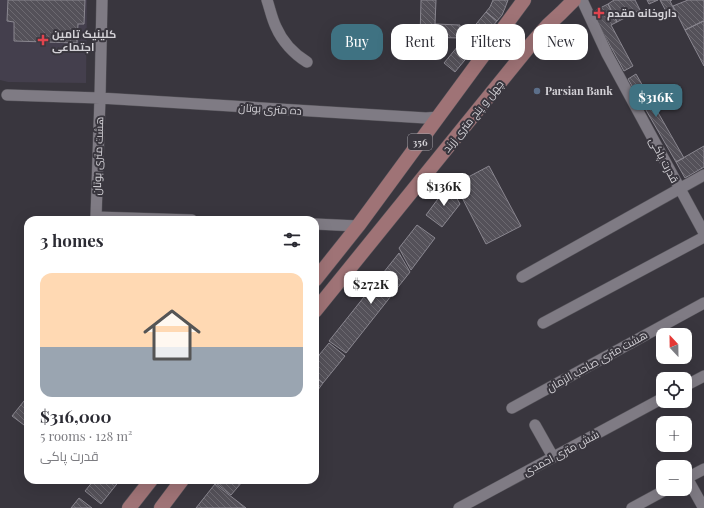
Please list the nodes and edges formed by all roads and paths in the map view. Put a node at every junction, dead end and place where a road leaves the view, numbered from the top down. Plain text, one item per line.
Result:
1 (102, 0) edge
2 (267, 0) edge
3 (565, 0) edge
4 (574, 0) edge
5 (582, 0) edge
6 (523, 1) edge
7 (549, 24) edge
8 (549, 24) edge
9 (533, 42) edge
10 (307, 62) dead end
11 (8, 95) dead end
12 (100, 98) junction
13 (439, 117) junction
14 (704, 175) edge
15 (680, 189) junction
16 (96, 216) edge
17 (319, 224) edge
18 (358, 226) junction
19 (704, 233) edge
20 (704, 237) edge
21 (319, 275) edge
22 (522, 278) dead end
23 (704, 303) edge
24 (319, 305) edge
25 (543, 324) dead end
26 (704, 376) edge
27 (692, 382) edge
28 (656, 402) edge
29 (512, 408) dead end
30 (535, 425) dead end
31 (553, 458) junction
32 (704, 469) edge
33 (692, 476) edge
34 (148, 484) edge
35 (179, 484) edge
36 (692, 489) edge
37 (656, 495) edge
38 (702, 505) dead end
39 (128, 508) edge
40 (161, 508) edge
41 (459, 508) edge
42 (632, 508) edge

1 - 12 street, هشت متری بوتان
2 - 10 street
3 - 7 main road
4 - 8 main road, چهل و پنج متری زرند / 356
5 - 15 street, قدرت پاکی
6 - 13 main road, 356
9 - 24 main road, چهل و پنج متری زرند / 356
11 - 12 street, ده متری بوتان
12 - 13 street, ده متری بوتان
12 - 16 street, هشت متری بوتان
13 - 18 main road, 356
14 - 15 street
15 - 19 street, قدرت پاکی
15 - 22 street
17 - 18 street
18 - 21 main road, 356
20 - 25 street
23 - 29 street, هشت متری صاحب الزمان
26 - 27 street
28 - 31 street, شش متری احمدی
30 - 31 street
31 - 41 street, شش متری احمدی
32 - 33 street
34 - 39 main road
35 - 40 main road
36 - 38 street
37 - 42 street

